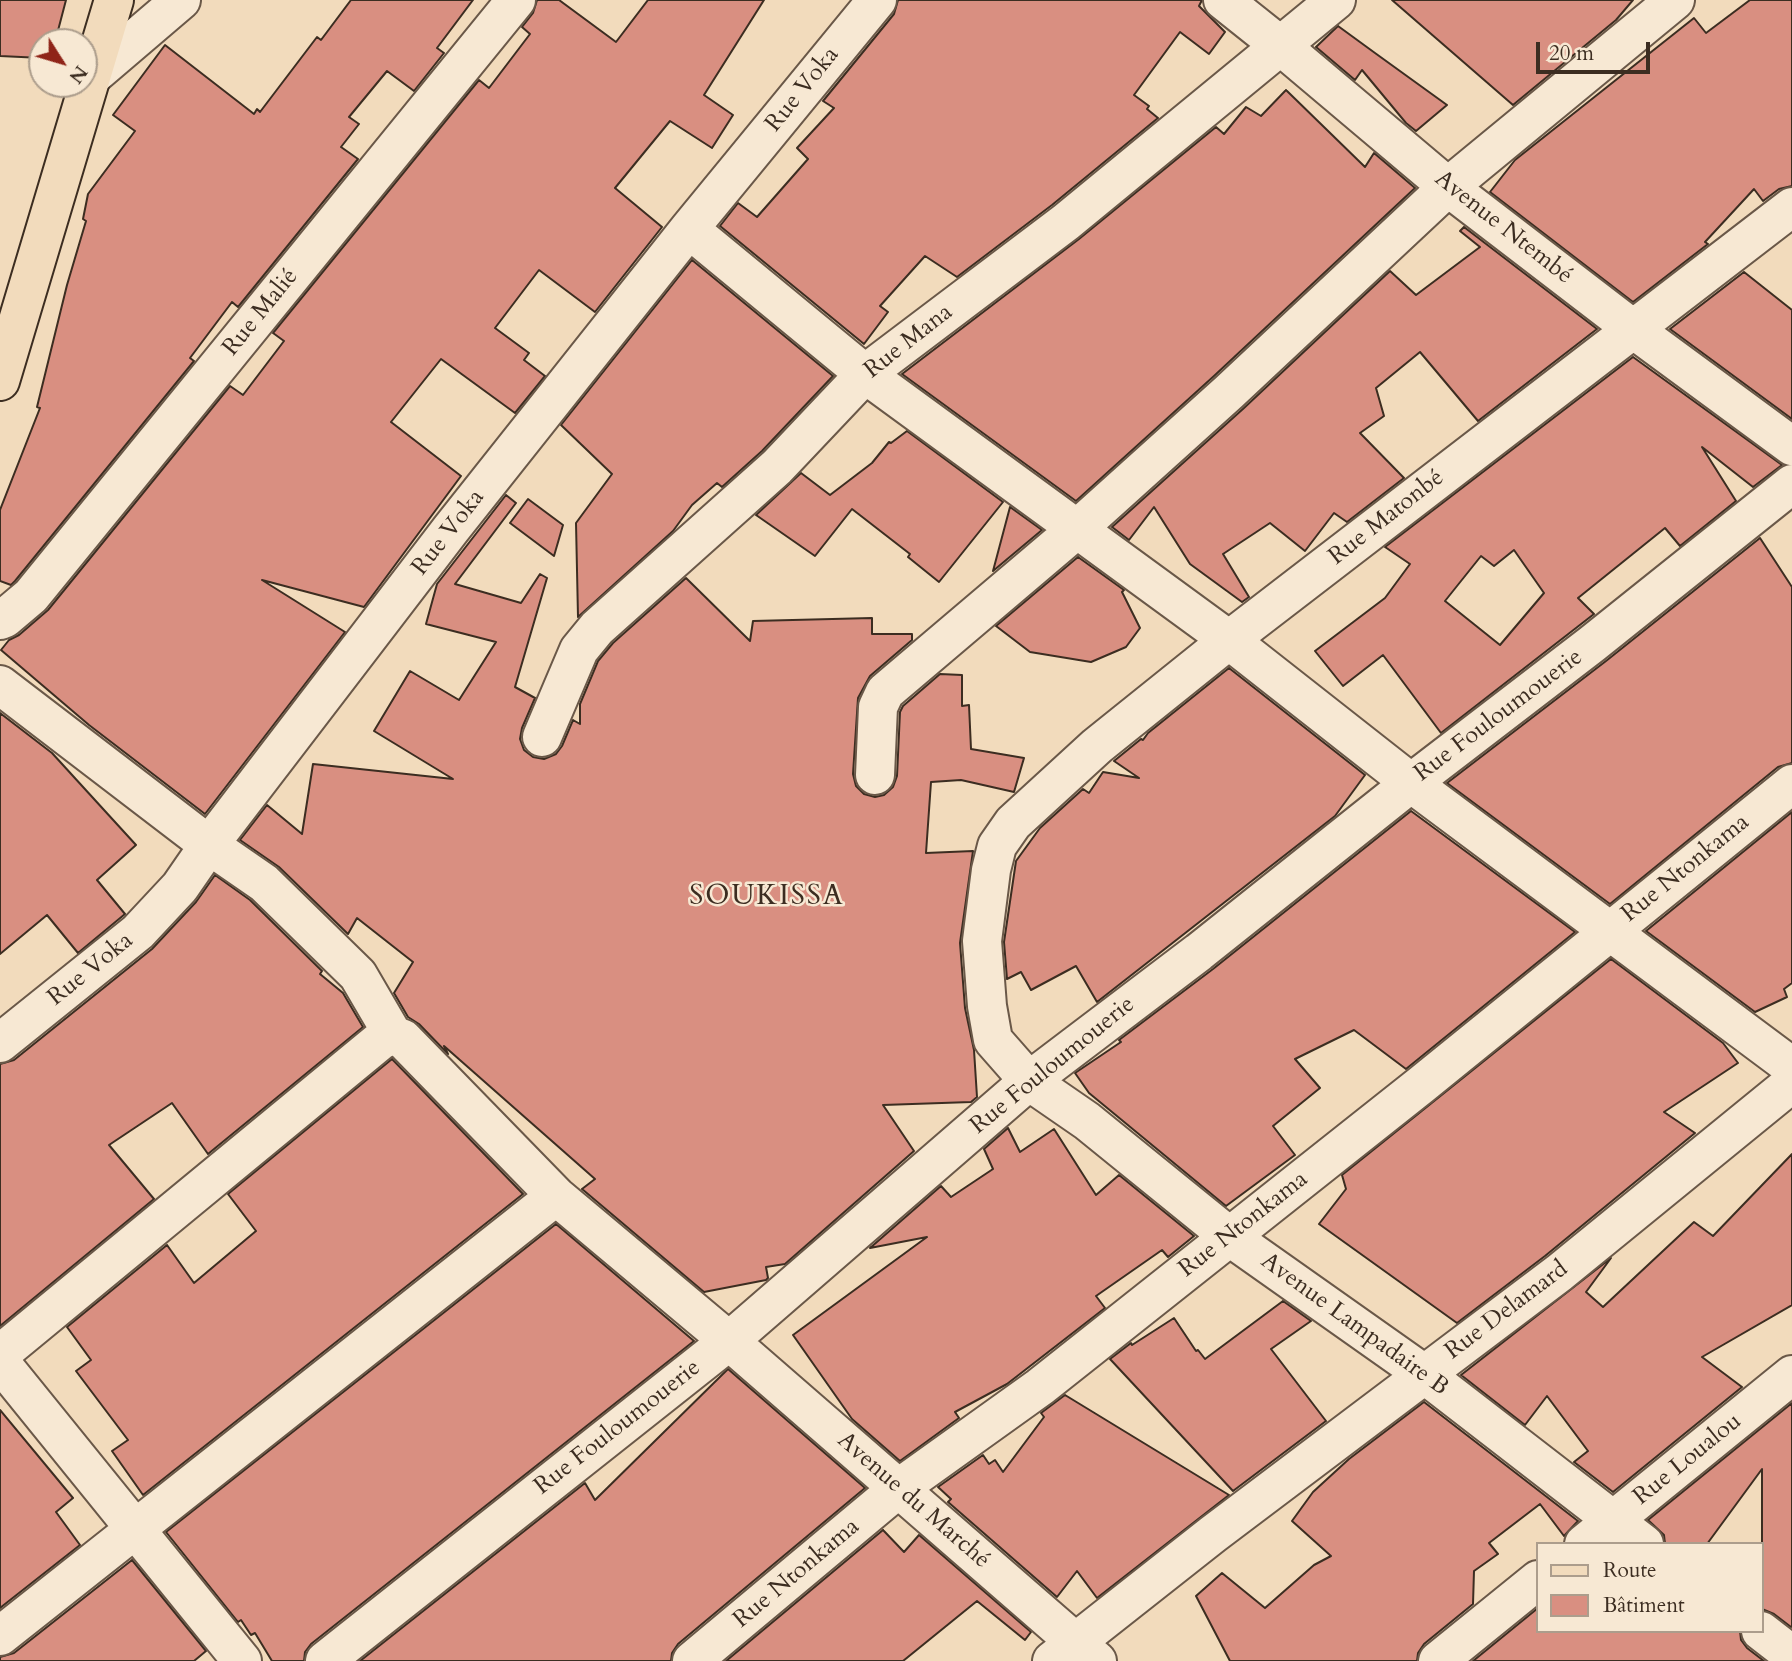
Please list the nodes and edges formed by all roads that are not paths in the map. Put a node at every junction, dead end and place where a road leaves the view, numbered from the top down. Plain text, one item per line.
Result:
1 (114, 0) edge
2 (181, 0) edge
3 (516, 0) edge
4 (877, 0) edge
5 (1223, 0) edge
6 (1336, 0) edge
7 (1675, 0) edge
8 (1282, 47) junction
9 (98, 55) edge
10 (98, 71) edge
11 (85, 98) edge
12 (1448, 187) junction
13 (1792, 207) edge
14 (689, 229) junction
15 (1633, 329) junction
16 (865, 374) junction
17 (0, 381) edge
18 (1792, 446) edge
19 (1792, 484) edge
20 (1077, 529) junction
21 (0, 620) edge
22 (1229, 640) junction
23 (0, 685) edge
24 (542, 737) dead end
25 (875, 775) dead end
26 (1411, 783) junction
27 (1792, 784) edge
28 (209, 845) junction
29 (997, 846) joint
30 (1611, 930) junction
31 (393, 1035) junction
32 (0, 1043) edge
33 (1792, 1068) edge
34 (1029, 1081) junction
35 (1792, 1083) edge
36 (556, 1196) junction
37 (1230, 1237) junction
38 (729, 1341) junction
39 (0, 1354) edge
40 (0, 1362) edge
41 (1424, 1374) junction
42 (1792, 1376) edge
43 (900, 1488) junction
44 (1613, 1520) junction
45 (135, 1528) junction
46 (1586, 1542) edge
47 (1641, 1542) edge
48 (1536, 1582) edge
49 (1763, 1633) edge
50 (0, 1636) edge
51 (1074, 1655) edge
52 (1792, 1655) edge
53 (242, 1661) edge
54 (326, 1661) edge
55 (692, 1661) edge
56 (1438, 1661) edge

1 - 9 main road
2 - 10 street
3 - 21 street, Rue Malié
4 - 14 street, Rue Voka
5 - 8 street, Avenue Ntembé
6 - 8 street, Rue Mana
7 - 12 street
8 - 12 street, Avenue Ntembé
8 - 16 street, Rue Mana
11 - 17 main road
12 - 15 street, Avenue Ntembé
12 - 20 street
13 - 15 street, Rue Matonbé
14 - 16 street
14 - 28 street, Rue Voka
15 - 18 street, Avenue Ntembé
15 - 22 street, Rue Matonbé
16 - 20 street
16 - 24 street, Rue Mana
19 - 26 street, Rue Fouloumouerie
20 - 22 street
20 - 25 street
22 - 26 street
22 - 29 street, Rue Matonbé
23 - 28 street
26 - 30 street
26 - 34 street, Rue Fouloumouerie
27 - 30 street, Rue Ntonkama
28 - 31 street
28 - 32 street, Rue Voka
29 - 34 street, Avenue Lampadaire B
30 - 33 street
30 - 37 street, Rue Ntonkama
31 - 36 street, Avenue du Marché
31 - 39 street
34 - 37 street, Avenue Lampadaire B
34 - 38 street, Rue Fouloumouerie
35 - 41 street, Rue Delamard
36 - 38 street, Avenue du Marché
36 - 45 street
37 - 41 street, Avenue Lampadaire B
37 - 43 street, Rue Ntonkama
38 - 43 street, Avenue du Marché
38 - 54 street, Rue Fouloumouerie
40 - 45 street
41 - 44 street, Avenue Lampadaire B
41 - 51 street, Rue Delamard
42 - 44 street, Rue Loualou
43 - 51 street, Avenue du Marché
43 - 55 street, Rue Ntonkama
44 - 46 street, Rue Loualou
44 - 47 street, Avenue Lampadaire B
45 - 50 street
45 - 53 street
48 - 56 street
49 - 52 street

